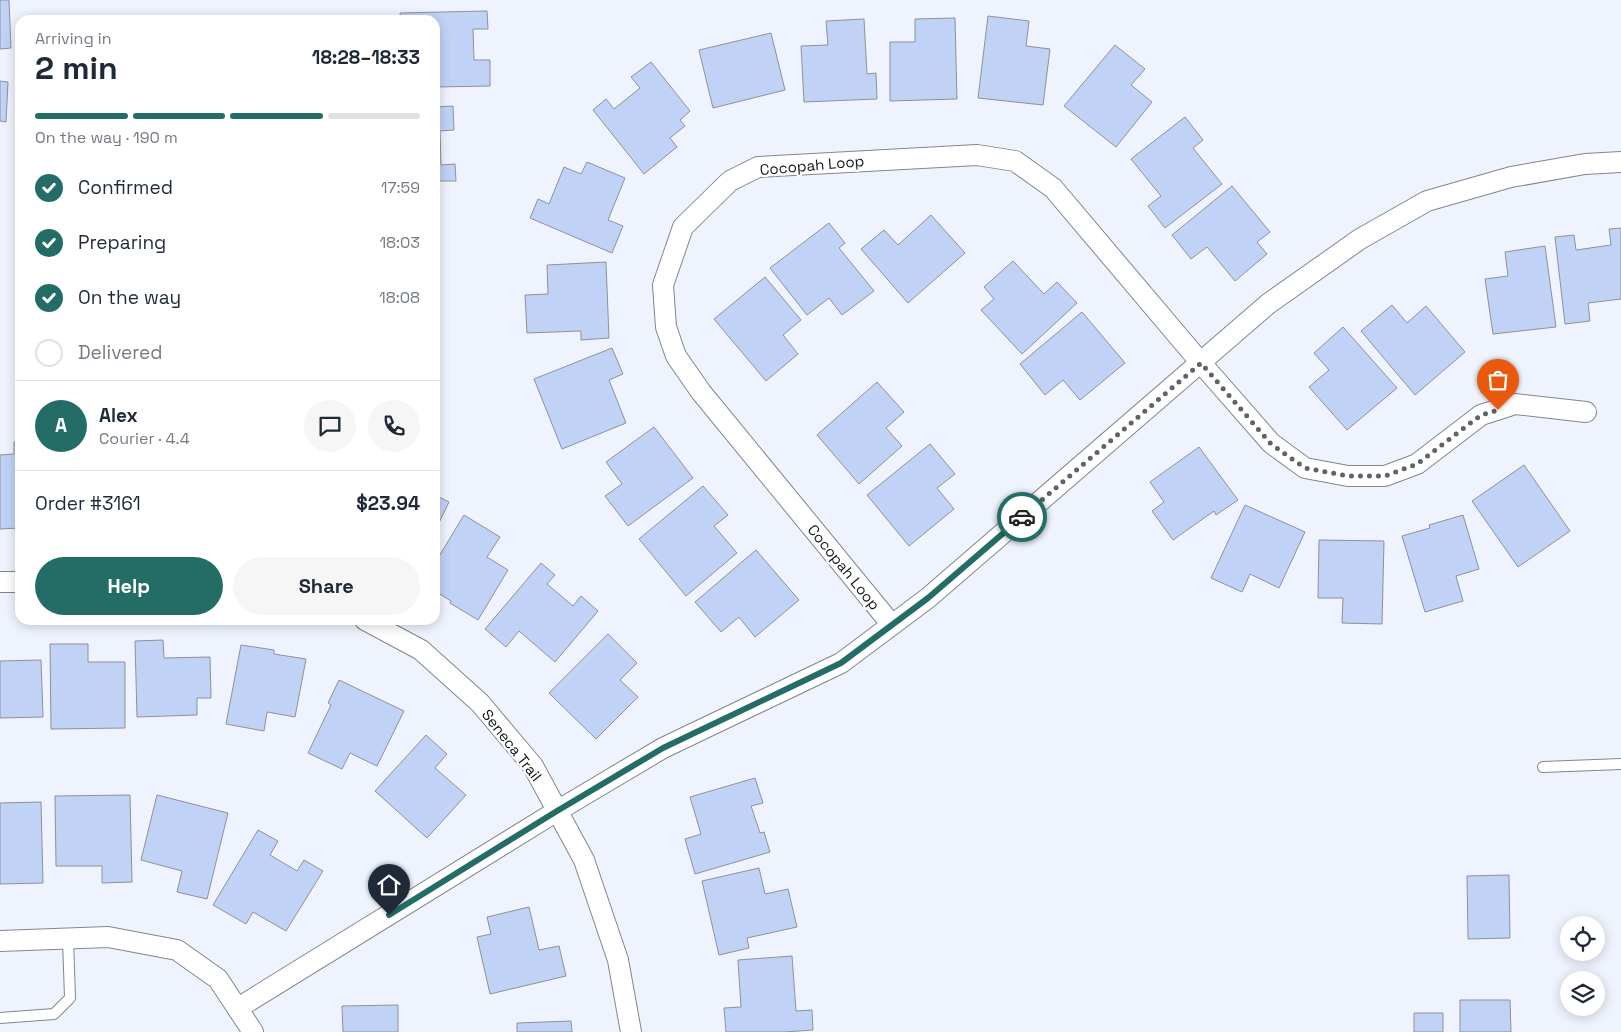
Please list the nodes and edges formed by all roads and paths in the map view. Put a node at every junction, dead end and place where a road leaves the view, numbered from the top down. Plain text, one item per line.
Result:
1 (1621, 162) edge
2 (1201, 363) junction
3 (1586, 412) dead end
4 (0, 582) edge
5 (15, 582) edge
6 (374, 625) edge
7 (892, 626) junction
8 (1621, 764) edge
9 (1543, 767) dead end
10 (557, 811) junction
11 (68, 939) junction
12 (0, 941) edge
13 (238, 1008) junction
14 (0, 1018) edge
15 (253, 1032) edge
16 (631, 1032) edge

1 - 2 street
2 - 3 street, Cocopah Loop
2 - 7 street
2 - 7 street, Cocopah Loop
4 - 5 street
6 - 10 street, Seneca Trail
7 - 10 street
8 - 9 lane
10 - 13 street
10 - 16 street, Seneca Trail
11 - 12 street
11 - 13 street
11 - 14 lane
13 - 15 street

